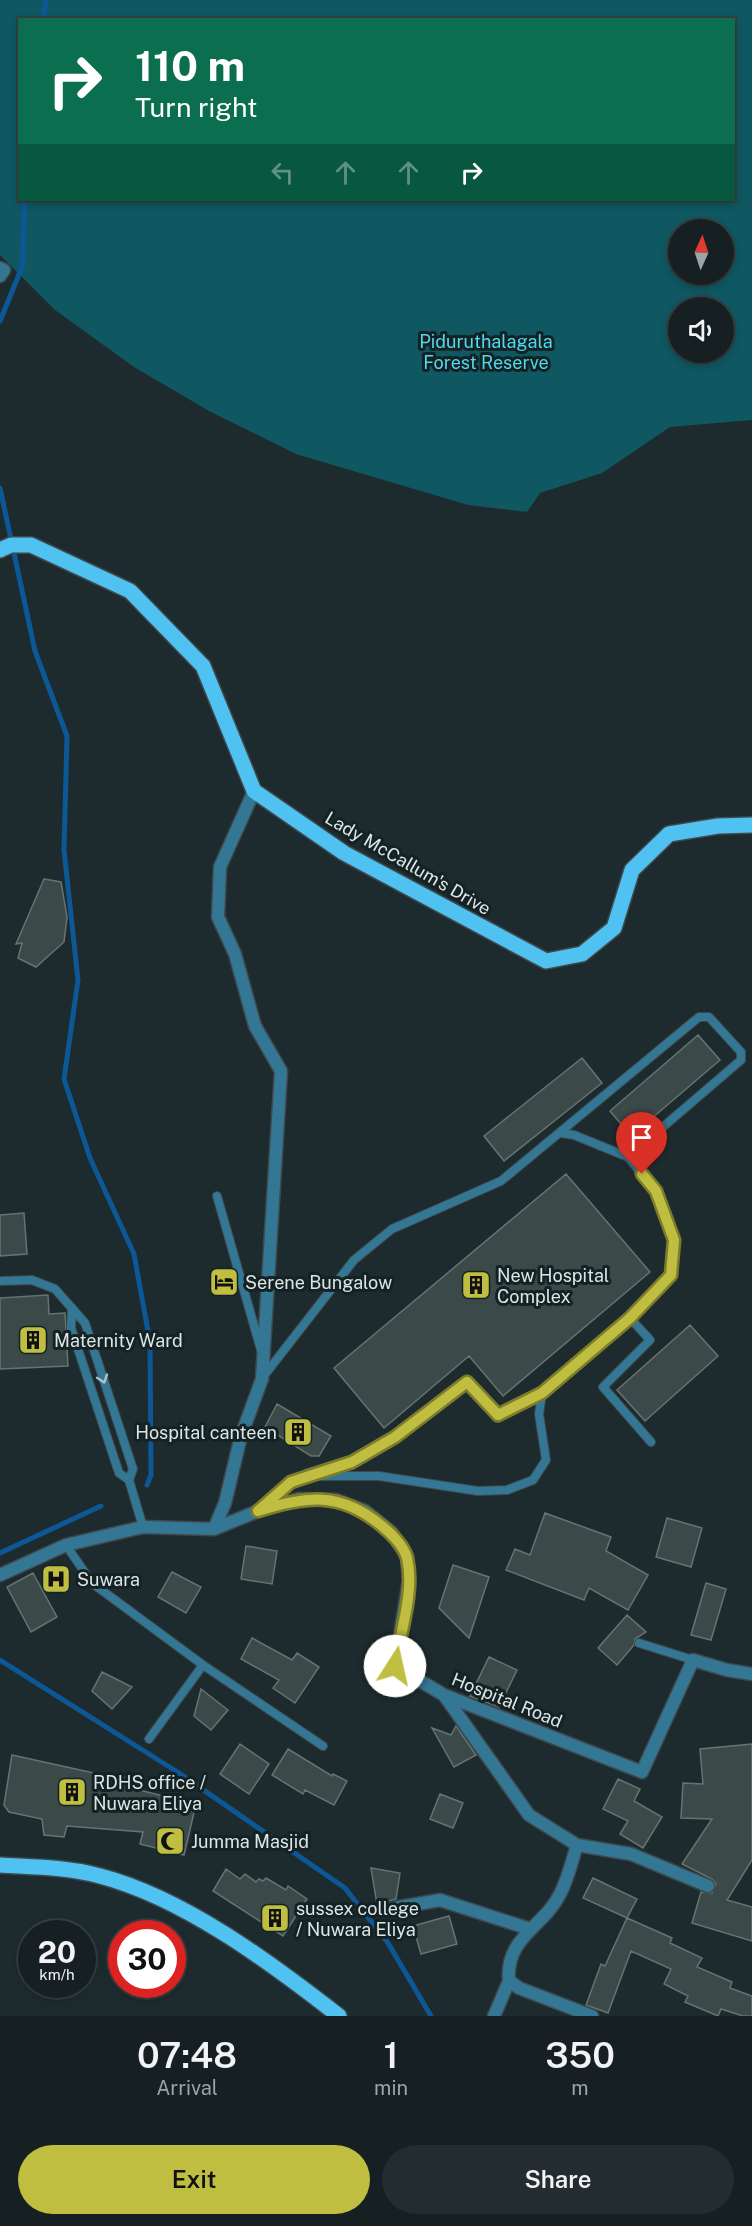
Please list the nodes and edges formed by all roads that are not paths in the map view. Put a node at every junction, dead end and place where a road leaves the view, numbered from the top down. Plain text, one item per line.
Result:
1 (0, 268) edge
2 (0, 276) edge
3 (0, 550) edge
4 (254, 791) junction
5 (752, 825) edge
6 (561, 1133) junction
7 (628, 1157) junction
8 (217, 1196) dead end
9 (0, 1281) edge
10 (72, 1308) junction
11 (630, 1318) junction
12 (263, 1357) junction
13 (262, 1378) junction
14 (542, 1393) junction
15 (651, 1442) dead end
16 (307, 1476) junction
17 (129, 1480) junction
18 (258, 1511) junction
19 (142, 1527) junction
20 (213, 1529) junction
21 (66, 1545) junction
22 (0, 1575) edge
23 (639, 1643) dead end
24 (693, 1660) junction
25 (203, 1665) junction
26 (752, 1674) edge
27 (444, 1695) junction
28 (150, 1739) dead end
29 (323, 1746) dead end
30 (578, 1845) junction
31 (0, 1865) edge
32 (708, 1886) dead end
33 (384, 1910) dead end
34 (530, 1929) junction
35 (510, 1981) junction
36 (339, 2016) edge
37 (494, 2016) edge
38 (592, 2016) edge

1 - 2 street
3 - 4 main road
4 - 5 main road, Lady McCallum's Drive
4 - 12 street
6 - 7 lane
6 - 7 lane
6 - 13 lane
7 - 11 lane
8 - 12 lane
9 - 10 lane
10 -> 17 lane
10 - 17 lane
11 - 14 lane
11 - 15 lane
12 - 13 street
13 - 20 street
14 - 16 street
14 - 16 lane
16 - 18 lane
17 - 19 lane
18 - 20 street, Hospital Road
18 - 27 street, Hospital Road
19 - 20 street, Hospital Road
19 - 21 street, Hospital Road
21 - 22 street, Hospital Road
21 - 25 lane
23 - 24 lane
24 - 26 street
24 - 27 street, Hospital Road
25 - 28 lane
25 - 29 lane
27 - 30 street
30 - 32 street
30 - 34 street
31 - 36 main road
33 - 34 street
34 - 35 street
35 - 37 street
35 - 38 street

